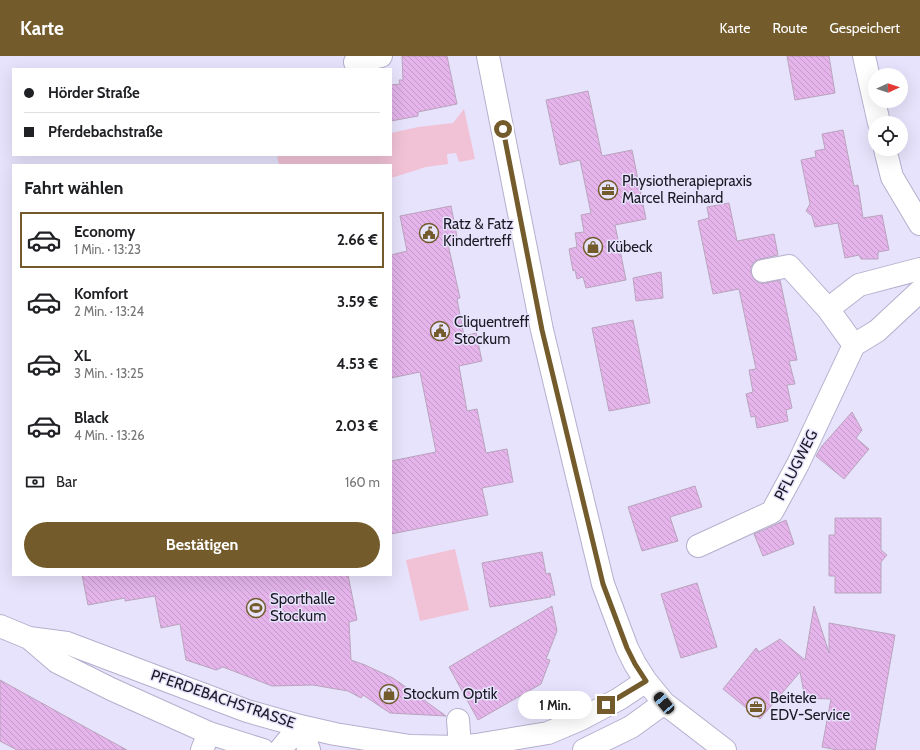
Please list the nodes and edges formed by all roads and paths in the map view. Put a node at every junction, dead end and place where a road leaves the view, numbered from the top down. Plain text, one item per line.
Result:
1 (381, 56) edge
2 (488, 56) edge
3 (864, 56) edge
4 (355, 62) dead end
5 (877, 116) edge
6 (887, 156) edge
7 (920, 224) edge
8 (920, 269) edge
9 (763, 271) dead end
10 (920, 291) edge
11 (828, 309) junction
12 (854, 345) junction
13 (698, 546) dead end
14 (0, 626) edge
15 (29, 638) junction
16 (646, 681) junction
17 (664, 703) junction
18 (458, 720) dead end
19 (300, 726) junction
20 (206, 741) edge
21 (460, 747) junction
22 (263, 750) edge
23 (280, 750) edge
24 (309, 750) edge
25 (584, 750) edge
26 (725, 750) edge

1 - 4 main road
2 - 16 main road
3 - 5 main road
6 - 7 main road
8 - 11 main road
9 - 11 main road
10 - 12 main road
11 - 12 main road
12 - 13 main road, PFLUGWEG
14 - 15 main road, PFERDEBACHSTRASSE
15 - 19 main road, PFERDEBACHSTRASSE
15 - 20 main road, PFERDEBACHSTRASSE
16 - 17 main road
16 - 21 main road, PFERDEBACHSTRASSE
17 - 25 main road
17 - 26 main road
18 - 21 main road
19 - 21 main road, PFERDEBACHSTRASSE
19 - 23 main road
19 - 24 main road
20 - 22 main road, PFERDEBACHSTRASSE

